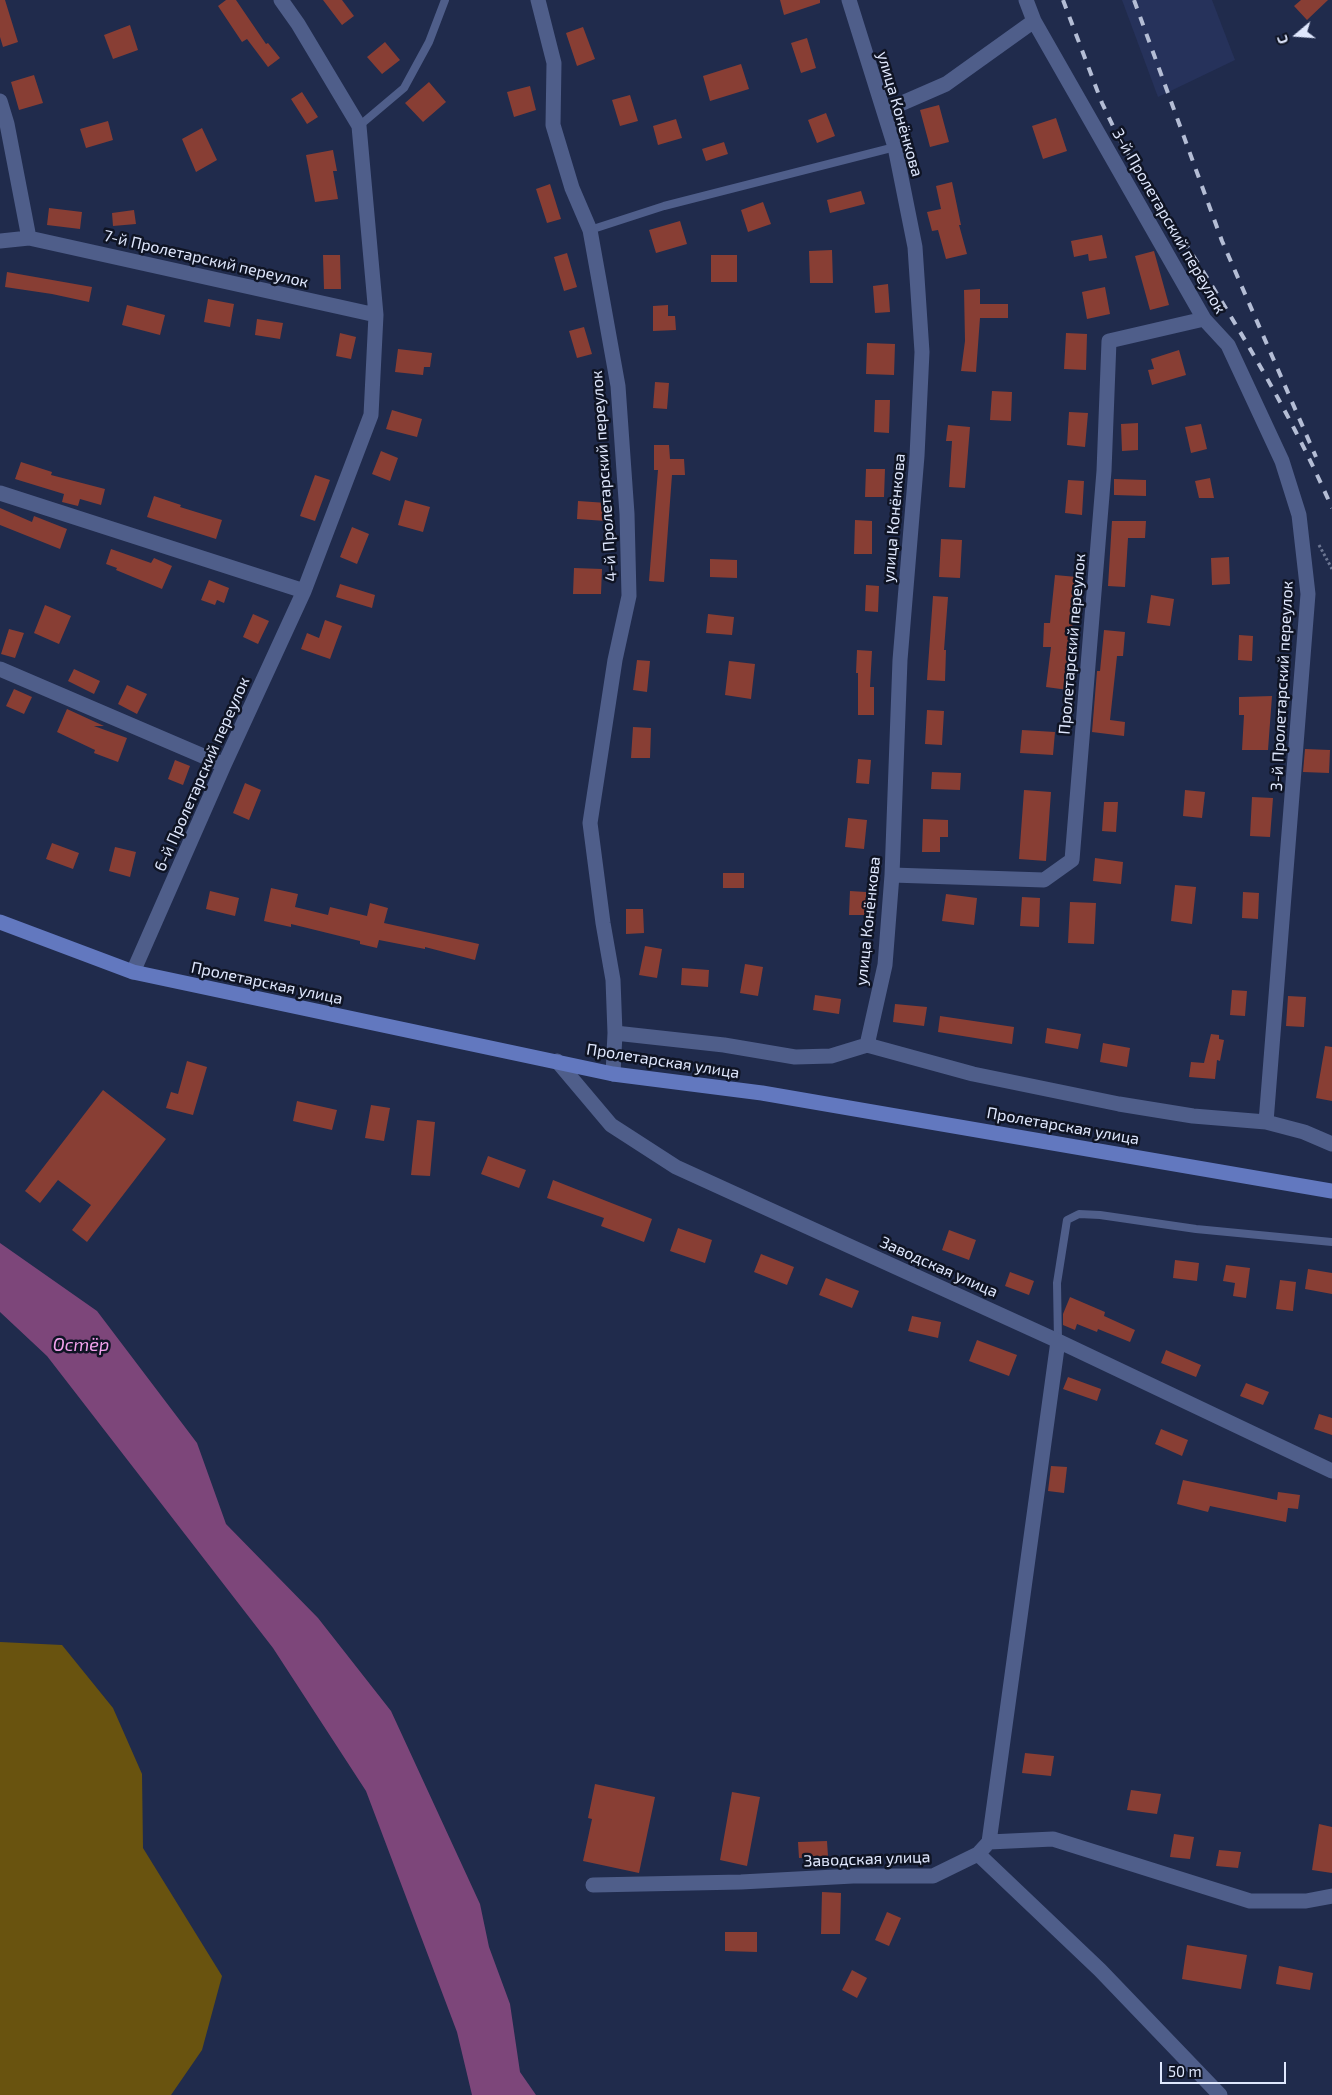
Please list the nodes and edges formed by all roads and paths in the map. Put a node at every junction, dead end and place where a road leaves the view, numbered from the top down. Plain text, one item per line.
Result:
1 (281, 0) edge
2 (445, 0) edge
3 (538, 0) edge
4 (849, 0) edge
5 (1026, 0) edge
6 (1034, 21) junction
7 (0, 101) edge
8 (884, 112) junction
9 (359, 126) junction
10 (895, 147) junction
11 (590, 230) junction
12 (29, 238) junction
13 (0, 241) edge
14 (376, 316) junction
15 (1204, 319) junction
16 (0, 493) edge
17 (304, 591) junction
18 (0, 669) edge
19 (224, 764) junction
20 (892, 875) junction
21 (0, 922) edge
22 (133, 972) junction
23 (615, 1033) junction
24 (867, 1045) junction
25 (557, 1061) junction
26 (613, 1074) junction
27 (1266, 1122) junction
28 (1332, 1144) edge
29 (1332, 1191) edge
30 (1332, 1242) edge
31 (1058, 1341) junction
32 (1332, 1471) edge
33 (989, 1842) junction
34 (978, 1854) junction
35 (593, 1885) dead end
36 (1332, 1896) edge
37 (1220, 2095) edge

1 - 9 street
2 - 9 lane
3 - 11 street, 4-й Пролетарский переулок
4 - 8 street, улица Конёнкова
5 - 6 street, 3-й Пролетарский переулок
6 - 8 street
6 - 15 street, 3-й Пролетарский переулок
7 - 12 street
8 - 10 street, улица Конёнкова
9 - 14 street, 6-й Пролетарский переулок
10 - 11 lane
10 - 20 street, улица Конёнкова
11 - 23 street, 4-й Пролетарский переулок
12 - 13 street, 7-й Пролетарский переулок
12 - 14 street, 7-й Пролетарский переулок
14 - 17 street, 6-й Пролетарский переулок
15 - 20 street, Пролетарский переулок
15 - 27 street, 3-й Пролетарский переулок
16 - 17 street
17 - 19 street, 6-й Пролетарский переулок
18 - 19 street
19 - 22 street, 6-й Пролетарский переулок
20 - 24 street, улица Конёнкова
21 - 22 main road, Пролетарская улица
22 - 25 main road, Пролетарская улица
23 - 24 street, Пролетарская улица
23 - 26 street, 4-й Пролетарский переулок
24 - 27 street, Пролетарская улица
25 - 26 main road, Пролетарская улица
25 - 31 street, Заводская улица
26 - 29 main road, Пролетарская улица
27 - 28 street, Пролетарская улица
30 - 31 lane
31 - 32 street, Заводская улица
31 - 33 street
33 - 34 street, Заводская улица
33 - 36 street
34 - 35 street, Заводская улица
34 - 37 street

